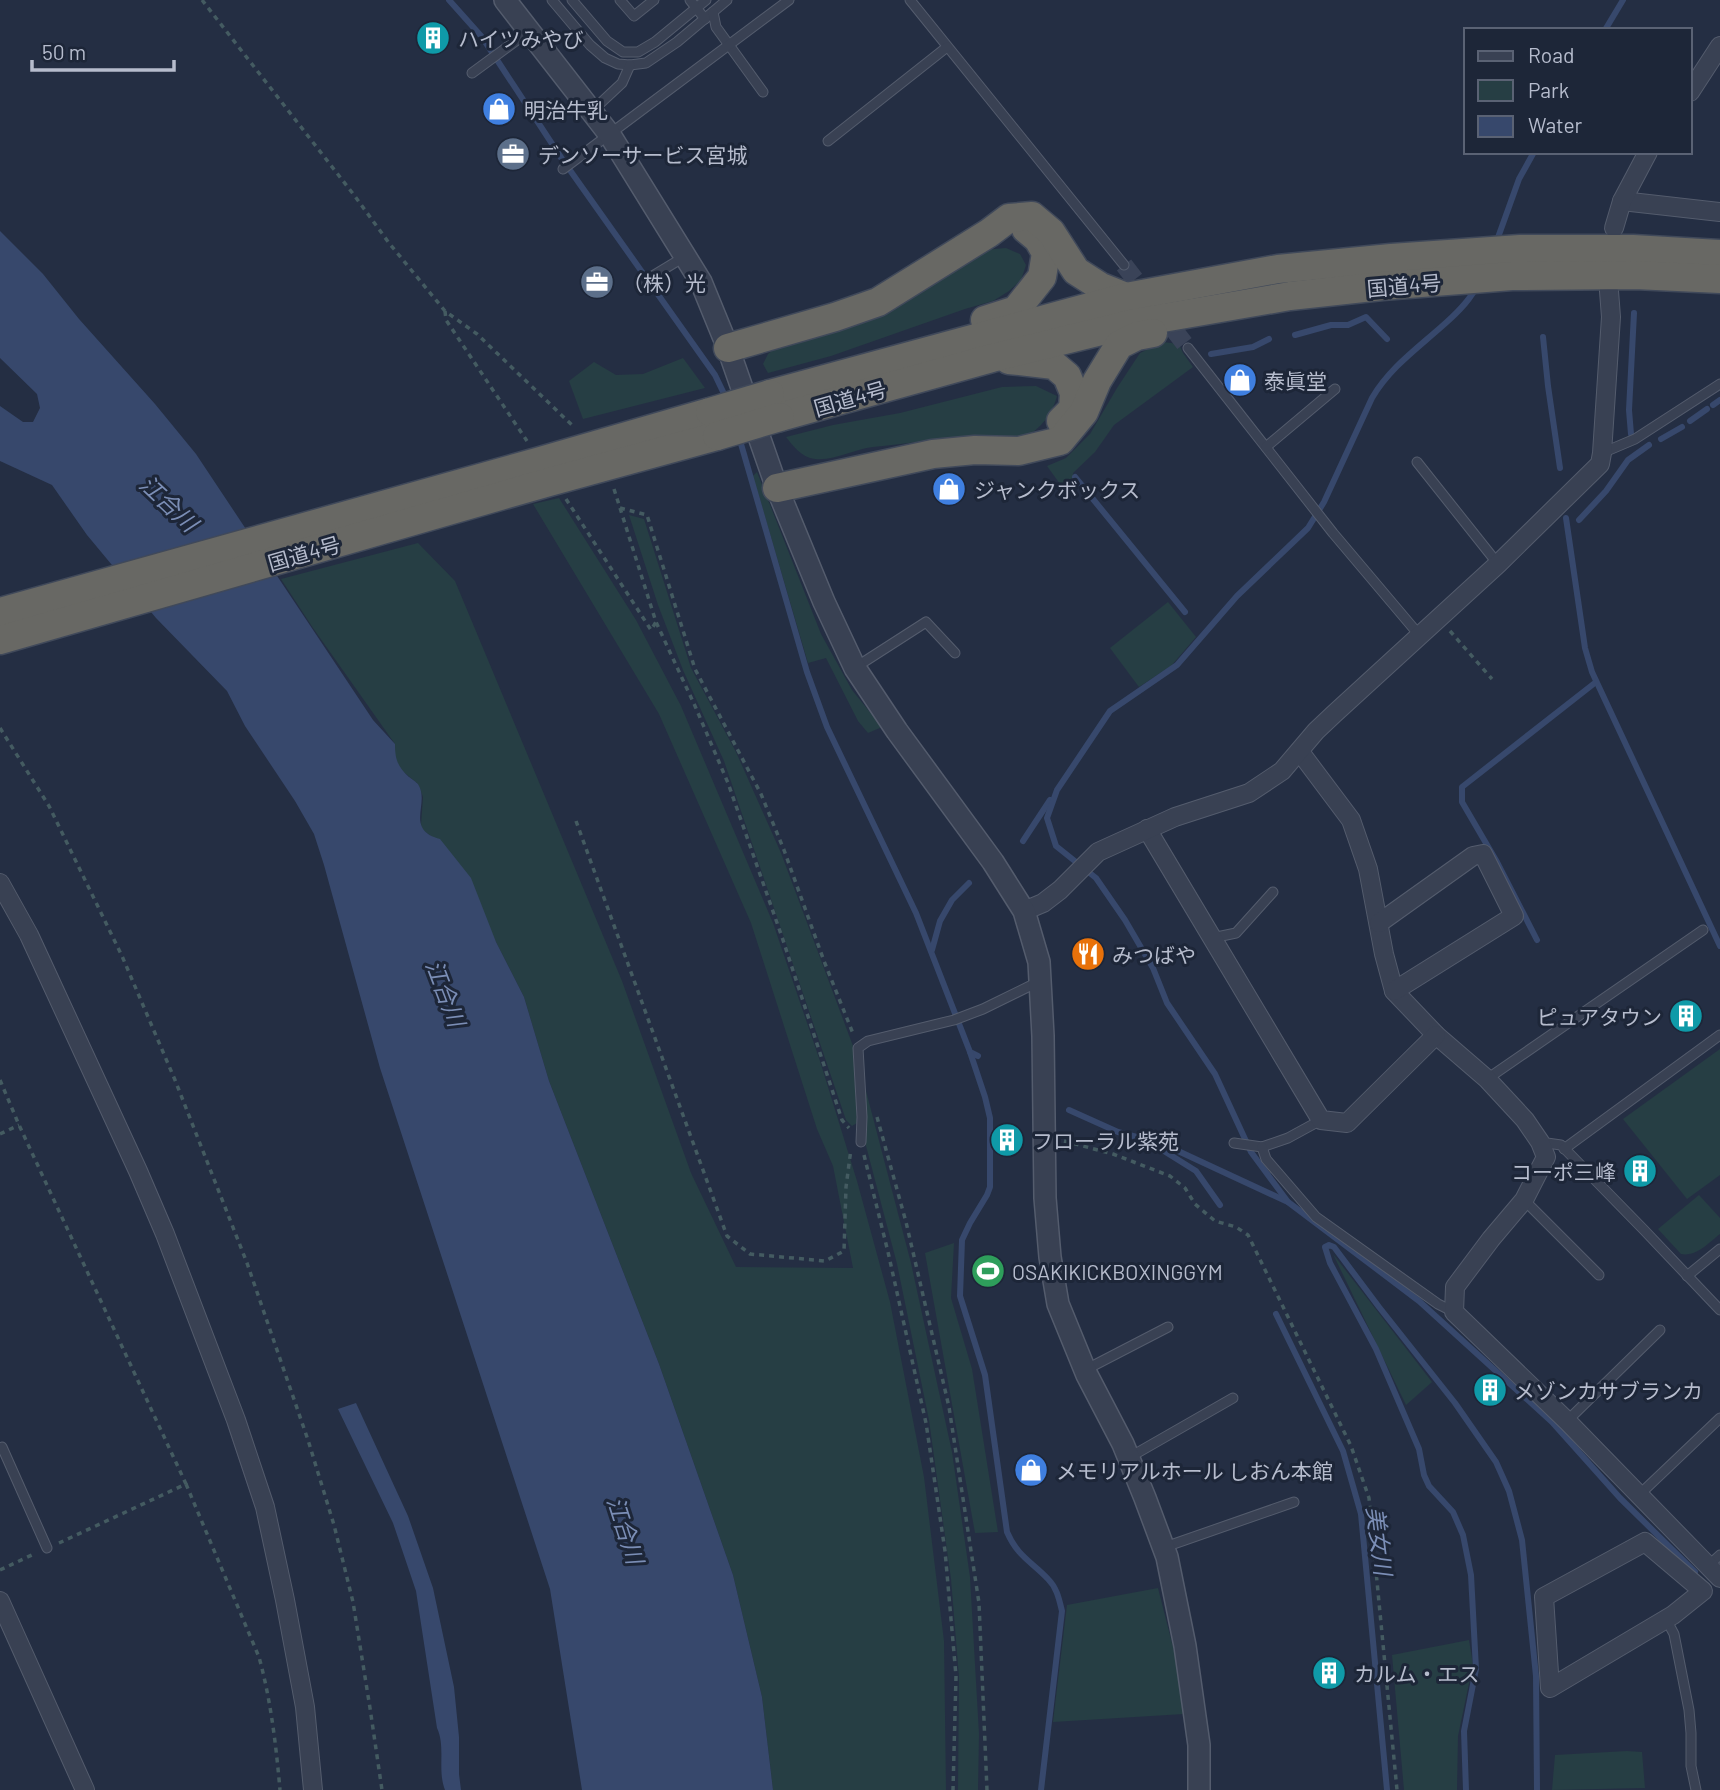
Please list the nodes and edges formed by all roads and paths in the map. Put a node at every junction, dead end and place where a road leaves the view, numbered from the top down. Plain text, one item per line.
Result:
1 (202, 0) edge
2 (505, 0) edge
3 (552, 0) edge
4 (588, 0) edge
5 (621, 0) edge
6 (654, 0) edge
7 (727, 0) edge
8 (789, 0) edge
9 (910, 0) edge
10 (575, 4) edge
11 (693, 4) edge
12 (712, 5) edge
13 (705, 19) junction
14 (530, 31) junction
15 (729, 45) junction
16 (1720, 46) edge
17 (947, 47) junction
18 (630, 65) junction
19 (472, 73) dead end
20 (1692, 89) edge
21 (763, 93) dead end
22 (592, 111) junction
23 (610, 135) junction
24 (828, 141) dead end
25 (1647, 154) edge
26 (563, 169) dead end
27 (1622, 201) junction
28 (1720, 212) edge
29 (1614, 228) dead end
30 (989, 233) junction
31 (1720, 254) edge
32 (686, 256) junction
33 (1516, 262) junction
34 (1124, 265) tunnel mouth
35 (1720, 279) edge
36 (641, 283) dead end
37 (1609, 291) dead end
38 (1290, 296) junction
39 (1126, 297) junction
40 (446, 311) junction
41 (728, 348) junction
42 (1188, 348) tunnel mouth
43 (992, 358) junction
44 (883, 363) junction
45 (1720, 384) edge
46 (1335, 389) dead end
47 (775, 406) junction
48 (576, 430) dead end
49 (1266, 447) junction
50 (1019, 452) junction
51 (1602, 453) junction
52 (1417, 462) dead end
53 (544, 471) junction
54 (614, 487) dead end
55 (777, 488) junction
56 (620, 508) junction
57 (1498, 565) junction
58 (0, 612) edge
59 (1440, 618) junction
60 (656, 622) junction
61 (1420, 636) junction
62 (0, 640) edge
63 (955, 653) dead end
64 (855, 668) junction
65 (1492, 679) dead end
66 (0, 728) edge
67 (1300, 752) junction
68 (576, 821) dead end
69 (1147, 830) junction
70 (0, 883) edge
71 (1273, 892) dead end
72 (1024, 911) junction
73 (1379, 923) junction
74 (1703, 930) dead end
75 (1212, 938) junction
76 (1040, 982) junction
77 (1394, 991) junction
78 (1436, 1035) junction
79 (1720, 1035) edge
80 (858, 1048) junction
81 (1487, 1079) junction
82 (0, 1080) edge
83 (874, 1106) dead end
84 (1321, 1120) junction
85 (19, 1125) junction
86 (853, 1133) junction
87 (0, 1134) edge
88 (1044, 1138) junction
89 (861, 1142) junction
90 (1541, 1142) junction
91 (1234, 1143) dead end
92 (1258, 1147) junction
93 (1564, 1149) junction
94 (1524, 1200) junction
95 (1720, 1249) edge
96 (1599, 1275) dead end
97 (1687, 1276) junction
98 (1720, 1310) edge
99 (1454, 1312) junction
100 (1168, 1327) dead end
101 (1660, 1330) dead end
102 (1085, 1370) junction
103 (1233, 1398) dead end
104 (1720, 1418) edge
105 (1567, 1421) junction
106 (2, 1447) dead end
107 (1129, 1458) junction
108 (186, 1484) junction
109 (1639, 1495) junction
110 (1294, 1502) dead end
111 (47, 1548) junction
112 (1163, 1548) junction
113 (1717, 1568) edge
114 (0, 1570) edge
115 (1703, 1591) junction
116 (0, 1601) edge
117 (1666, 1619) junction
118 (85, 1790) edge
119 (280, 1790) edge
120 (313, 1790) edge
121 (382, 1790) edge
122 (953, 1790) edge
123 (987, 1790) edge
124 (1199, 1790) edge
125 (1397, 1790) edge
126 (1696, 1790) edge

1 - 40 path
2 - 14 street
3 - 18 lane
4 - 10 lane
5 - 6 lane
7 - 12 lane
8 - 15 lane
9 - 17 lane
10 - 11 lane
11 - 12 lane
11 - 13 lane
12 - 13 lane
12 - 15 lane
13 - 18 lane
14 - 19 lane
14 - 22 street
15 - 21 lane
15 - 23 lane
16 - 20 street
17 - 24 lane
17 - 34 lane
18 - 22 lane
22 - 23 street
23 - 26 lane
23 - 32 street
25 - 27 street
27 - 28 street
27 - 29 street
30 - 39 highway
30 - 41 highway
30 - 44 highway
31 - 33 highway, 国道4号
32 - 36 lane
32 - 41 street
33 - 35 highway, 国道4号
33 - 38 highway, 国道4号
33 - 39 highway, 国道4号
37 - 51 street
38 - 43 highway, 国道4号
38 - 50 highway
39 - 44 highway, 国道4号
40 - 48 path
40 - 53 path
41 - 55 street
42 - 49 lane
43 - 47 highway, 国道4号
43 - 50 highway
44 - 47 highway, 国道4号
45 - 51 lane
46 - 49 lane
47 - 53 highway, 国道4号, bridge
49 - 61 lane
50 - 55 highway
51 - 57 street
52 - 57 lane
53 - 58 highway, 国道4号
53 - 60 path
53 - 62 highway, 国道4号
54 - 56 path
55 - 64 street
56 - 60 path
56 - 80 path
57 - 59 street
59 - 61 street
59 - 65 path
60 - 86 path
61 - 67 street
63 - 64 lane
64 - 72 street
66 - 121 path
67 - 69 street
67 - 73 street
68 - 86 path
69 - 72 street
69 - 75 street
70 - 120 street
71 - 75 lane
72 - 76 street
73 - 77 street
73 - 77 street
74 - 81 lane
75 - 84 street
76 - 80 lane
76 - 88 street
77 - 78 street
78 - 81 street
78 - 84 street
79 - 93 lane
80 - 89 lane
81 - 90 street
82 - 85 path
83 - 123 path
84 - 92 lane
85 - 87 path
85 - 108 path
86 - 89 path
88 - 102 street
88 - 125 path
89 - 122 path
90 - 93 lane
90 - 94 street
91 - 92 lane
92 - 99 lane
93 - 97 lane
94 - 96 lane
94 - 99 street
95 - 97 lane
97 - 98 lane
99 - 105 street
100 - 102 lane
101 - 105 lane
102 - 107 street
103 - 107 lane
104 - 109 lane
105 - 109 street
106 - 111 lane
107 - 112 street
108 - 111 path
108 - 119 path
109 - 113 street
110 - 112 lane
111 - 114 path
112 - 124 street
113 - 115 street
115 - 117 street
115 - 117 street
116 - 118 street
117 - 126 lane

